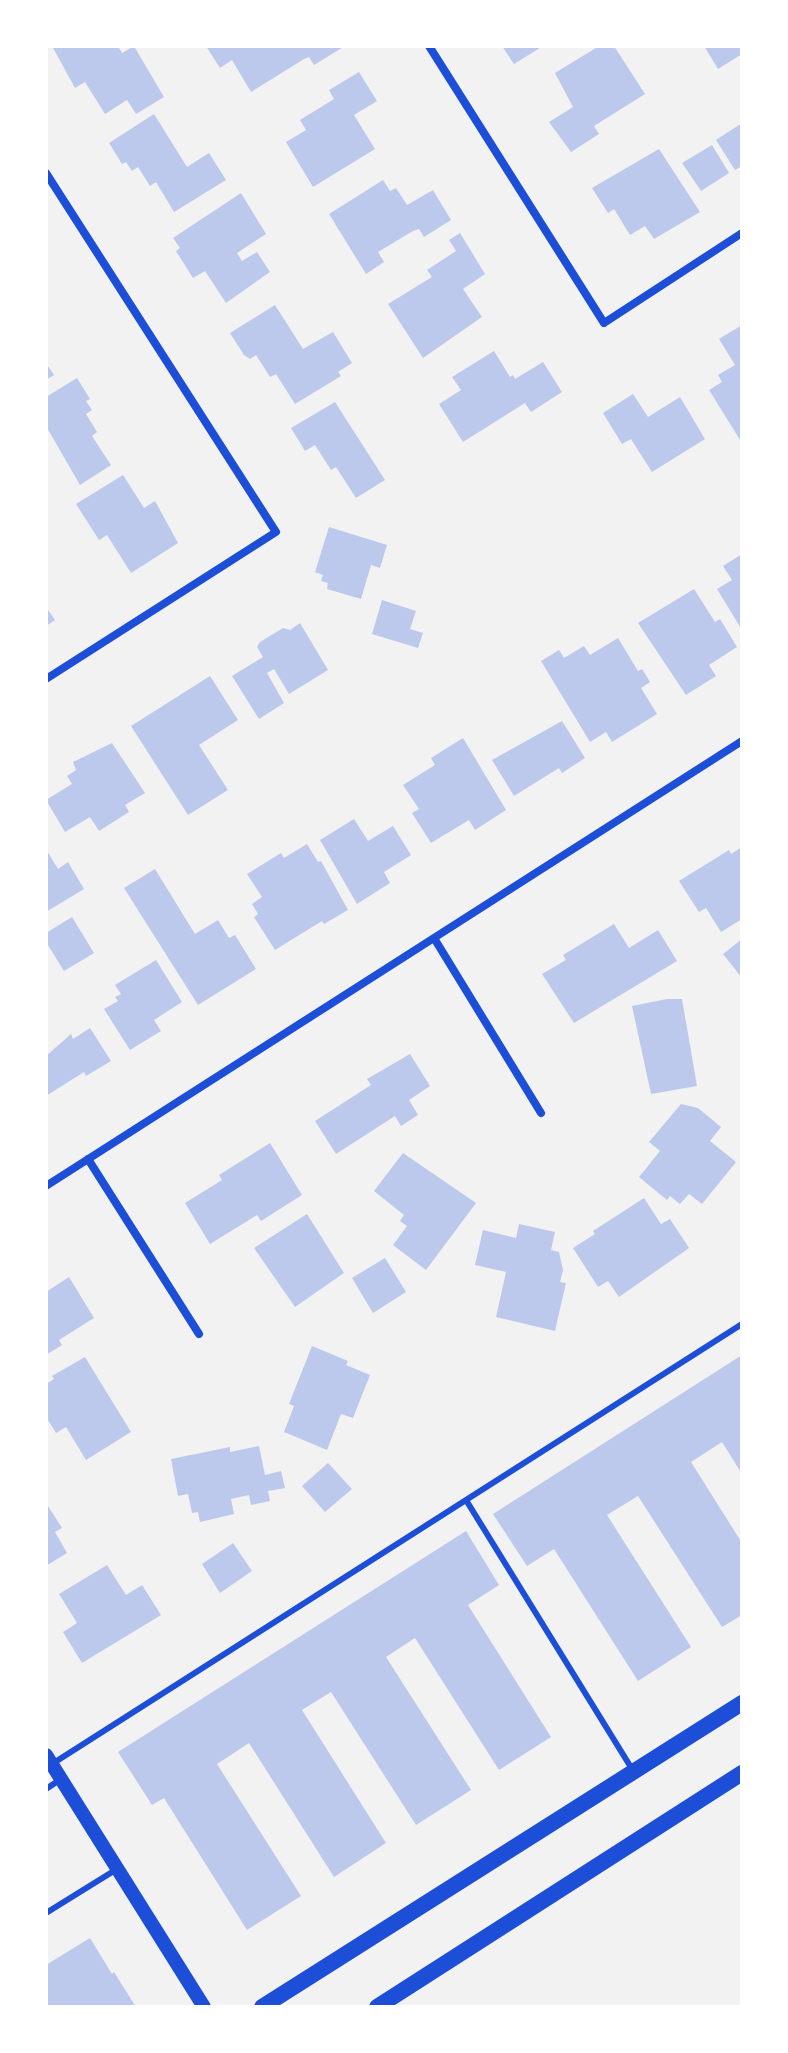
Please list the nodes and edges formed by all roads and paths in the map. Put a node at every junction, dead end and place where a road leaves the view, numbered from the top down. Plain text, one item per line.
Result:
1 (429, 46) edge
2 (46, 173) edge
3 (742, 233) edge
4 (46, 679) edge
5 (742, 741) edge
6 (434, 938) junction
7 (541, 1113) dead end
8 (88, 1159) junction
9 (46, 1186) edge
10 (742, 1324) edge
11 (199, 1334) dead end
12 (466, 1500) junction
13 (742, 1703) edge
14 (49, 1759) edge
15 (634, 1771) junction
16 (742, 1773) edge
17 (61, 1779) junction
18 (46, 1789) edge
19 (117, 1869) junction
20 (46, 1913) edge
21 (204, 2007) edge
22 (262, 2007) edge
23 (377, 2007) edge

1 - 3 street
2 - 4 street
5 - 6 street
6 - 7 street
6 - 8 street
8 - 9 street
8 - 11 street
10 - 12 lane
12 - 14 lane
12 - 15 lane
13 - 15 main road
14 - 17 street
15 - 22 main road
16 - 23 main road
17 - 18 lane
17 - 19 street
19 - 20 lane
19 - 21 street

